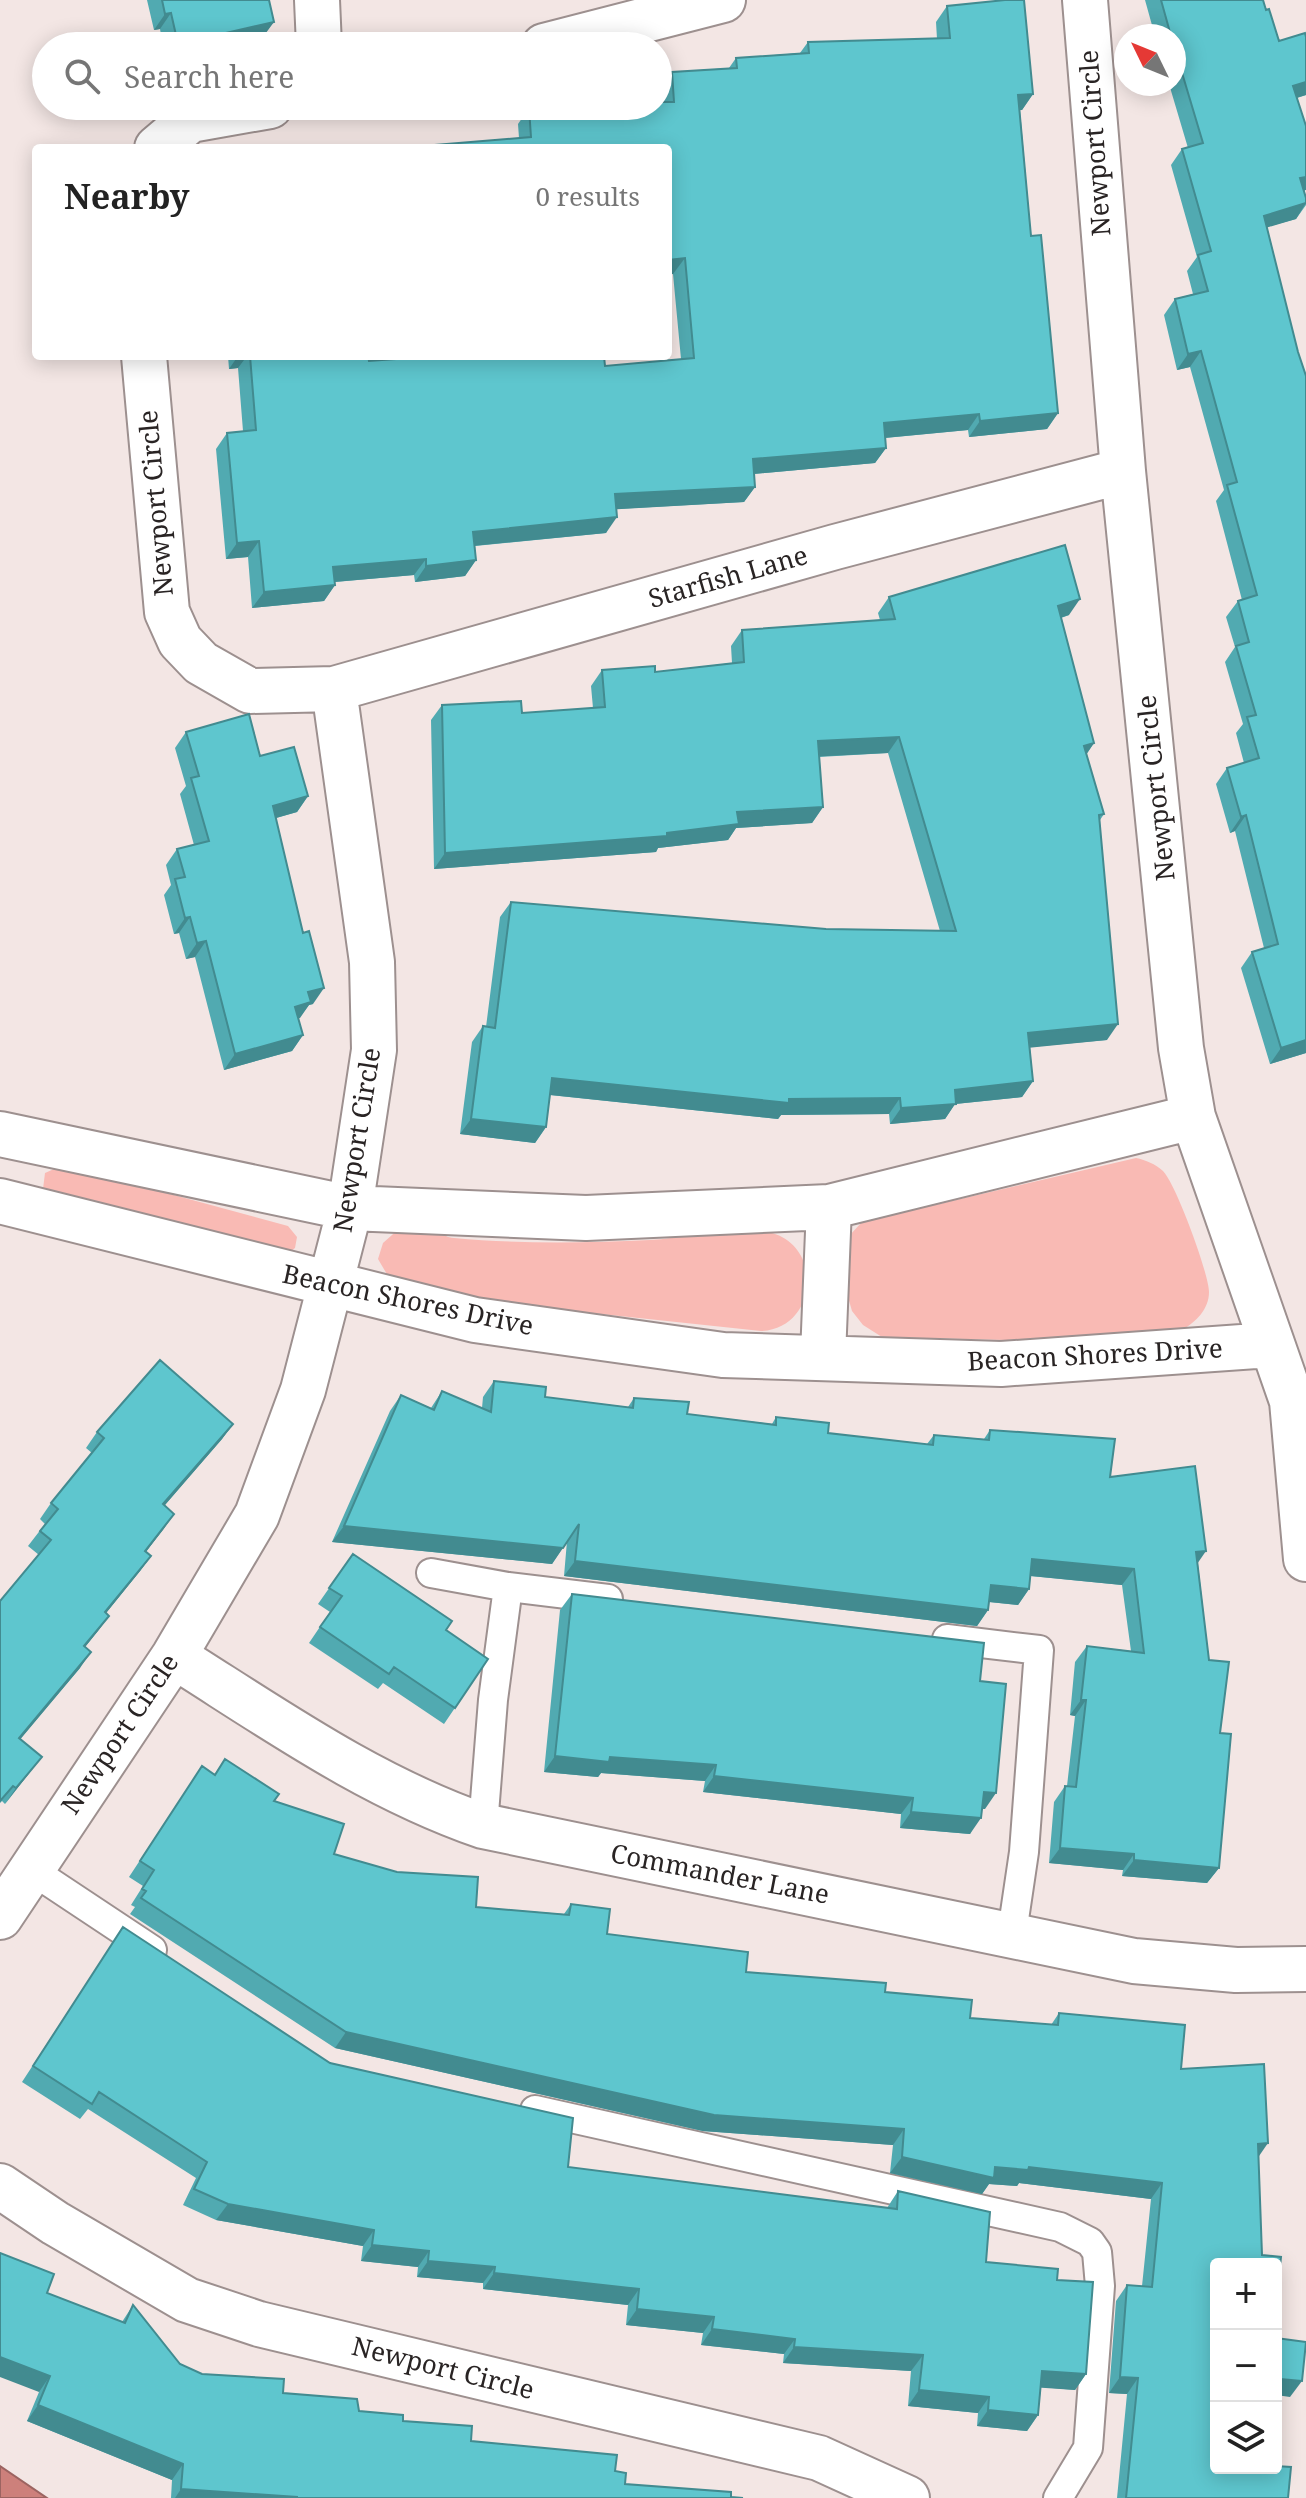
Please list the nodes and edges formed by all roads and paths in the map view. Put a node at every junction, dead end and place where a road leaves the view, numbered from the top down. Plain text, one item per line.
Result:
1 (317, 0) edge
2 (723, 0) edge
3 (1085, 0) edge
4 (318, 32) edge
5 (598, 32) edge
6 (190, 120) edge
7 (162, 144) edge
8 (144, 360) edge
9 (1123, 471) junction
10 (334, 689) junction
11 (1193, 1117) junction
12 (0, 1134) edge
13 (0, 1201) edge
14 (829, 1207) junction
15 (350, 1208) junction
16 (328, 1285) junction
17 (1270, 1345) junction
18 (823, 1356) junction
19 (1306, 1559) edge
20 (431, 1573) dead end
21 (508, 1587) junction
22 (633, 1602) edge
23 (914, 1635) edge
24 (174, 1656) junction
25 (483, 1826) junction
26 (30, 1869) junction
27 (0, 1917) edge
28 (1012, 1933) junction
29 (170, 1962) edge
30 (1306, 1969) edge
31 (514, 2105) edge
32 (0, 2186) edge
33 (907, 2498) edge
34 (1058, 2498) edge

1 - 4 street
2 - 5 street
3 - 9 street, Newport Circle
6 - 7 street
8 - 10 street, Newport Circle
9 - 10 street, Starfish Lane
9 - 11 street, Newport Circle
10 - 15 street, Newport Circle
11 - 14 street
11 - 17 street, Newport Circle
12 - 15 street
13 - 16 street, Beacon Shores Drive
14 - 15 street
14 - 18 street
15 - 16 street, Newport Circle
16 - 18 street, Beacon Shores Drive
16 - 24 street, Newport Circle
17 - 18 street, Beacon Shores Drive
17 - 19 street, Newport Circle
20 - 21 lane
21 - 22 lane
21 - 25 lane
23 - 28 lane
24 - 25 street, Commander Lane
24 - 26 street, Newport Circle
25 - 28 street, Commander Lane
26 - 27 street, Newport Circle
26 - 29 lane
28 - 30 street, Commander Lane
31 - 34 lane
32 - 33 street, Newport Circle

